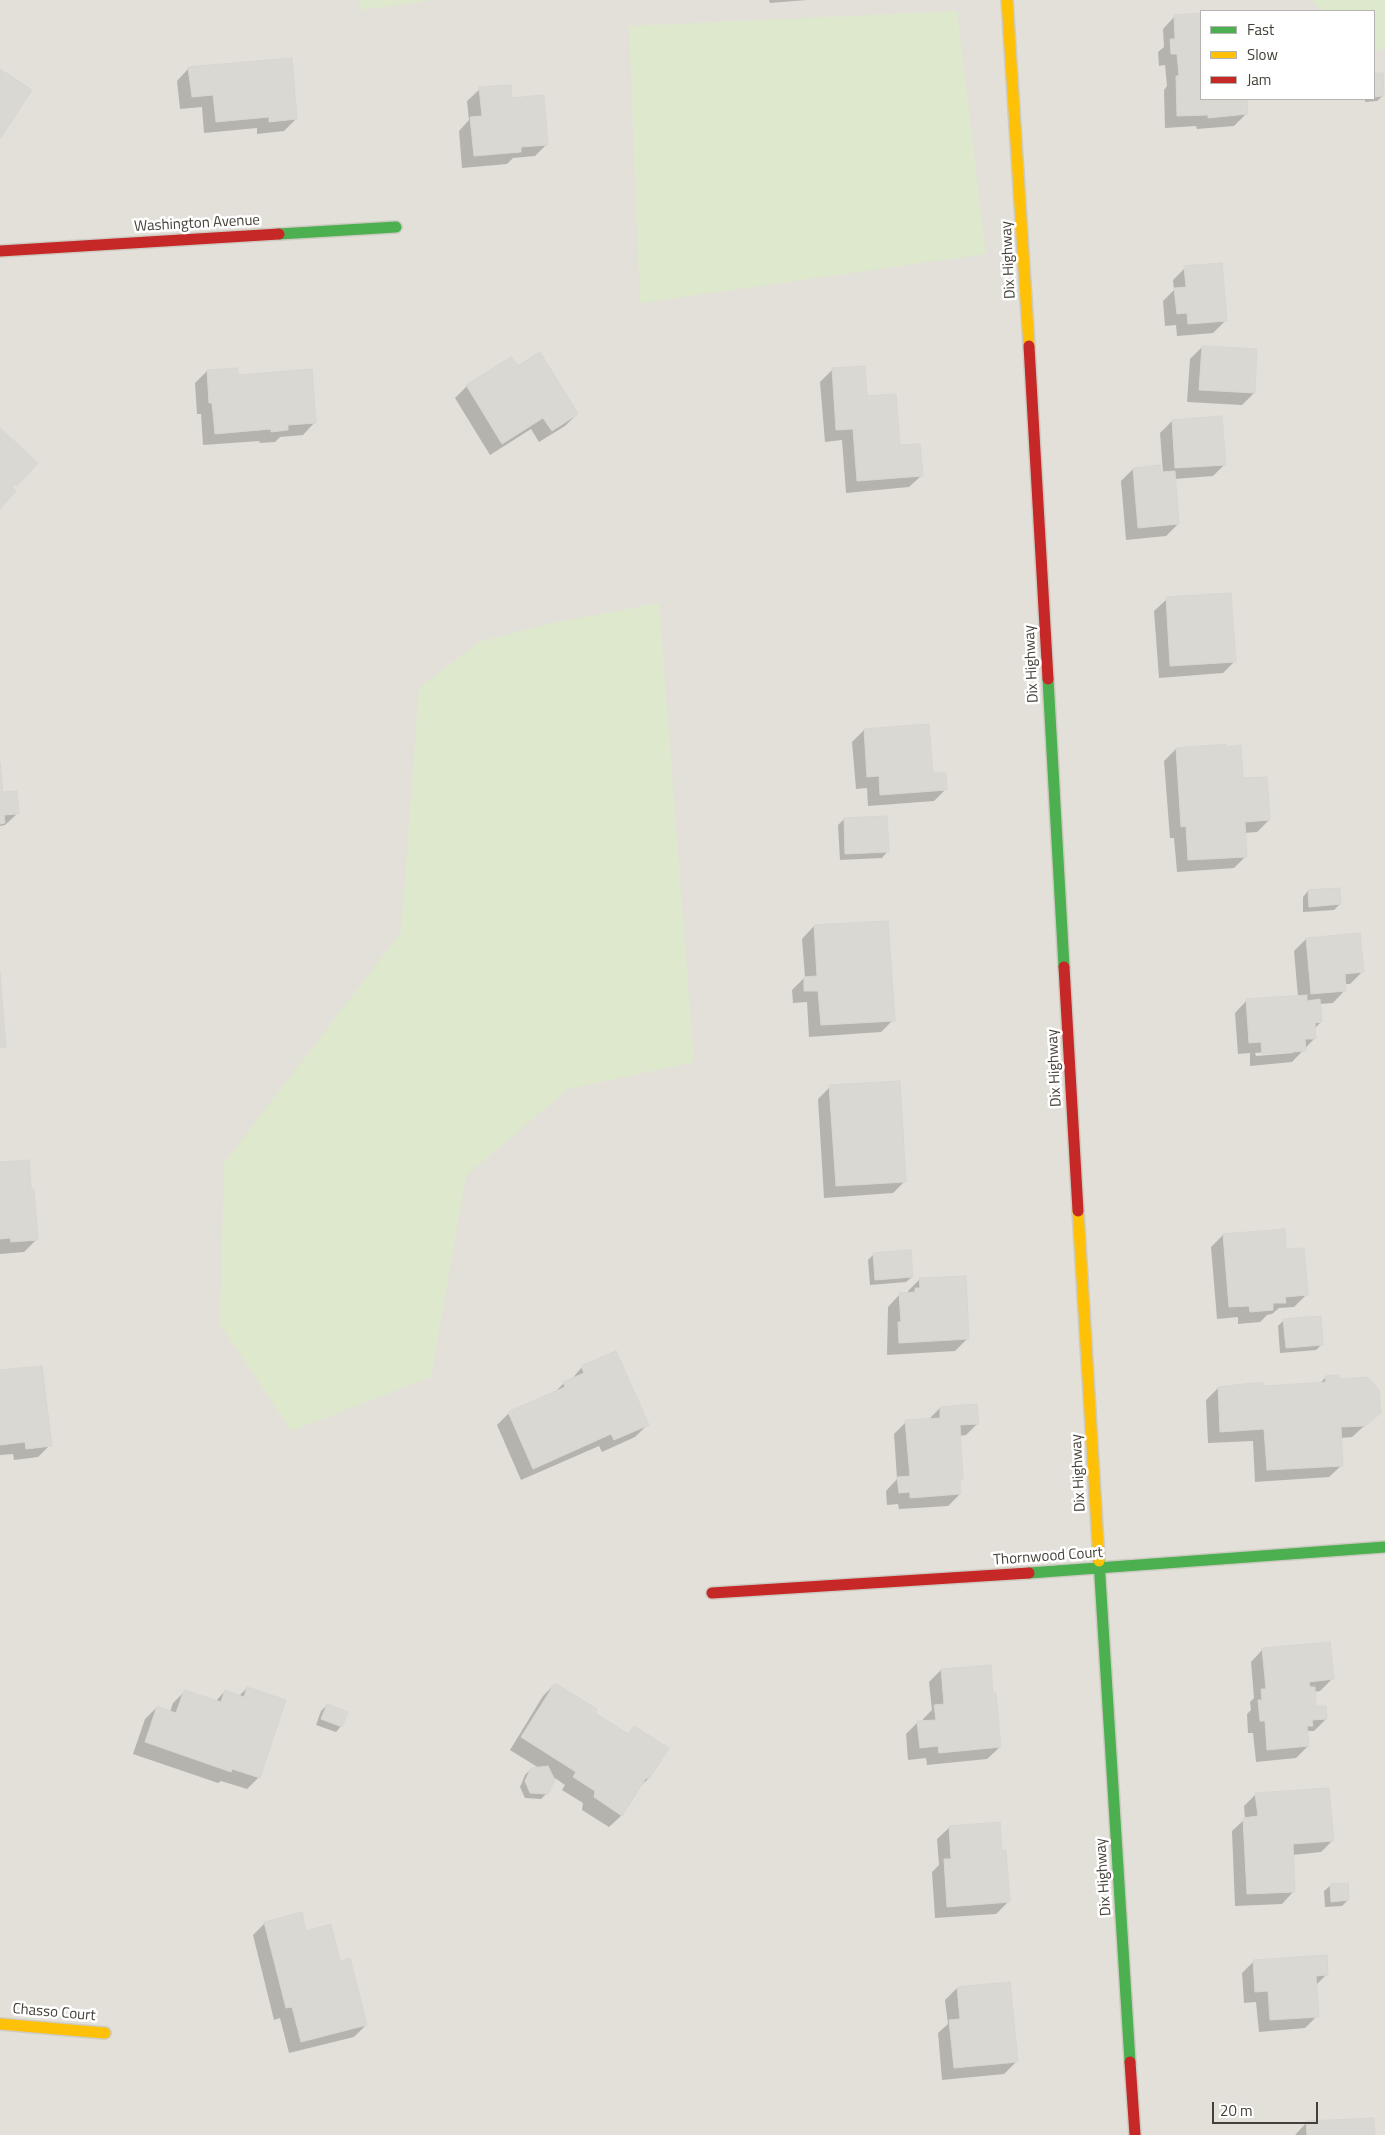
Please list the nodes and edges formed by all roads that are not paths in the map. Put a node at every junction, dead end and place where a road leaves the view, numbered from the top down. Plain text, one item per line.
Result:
1 (1008, 0) edge
2 (396, 227) dead end
3 (0, 251) edge
4 (1385, 1547) edge
5 (1099, 1569) junction
6 (712, 1593) dead end
7 (0, 2024) edge
8 (105, 2032) dead end
9 (1135, 2135) edge

1 - 5 street, Dix Highway
2 - 3 street, Washington Avenue
4 - 5 street, Thornwood Court
5 - 6 street, Thornwood Court
5 - 9 street, Dix Highway
7 - 8 street, Chasso Court

